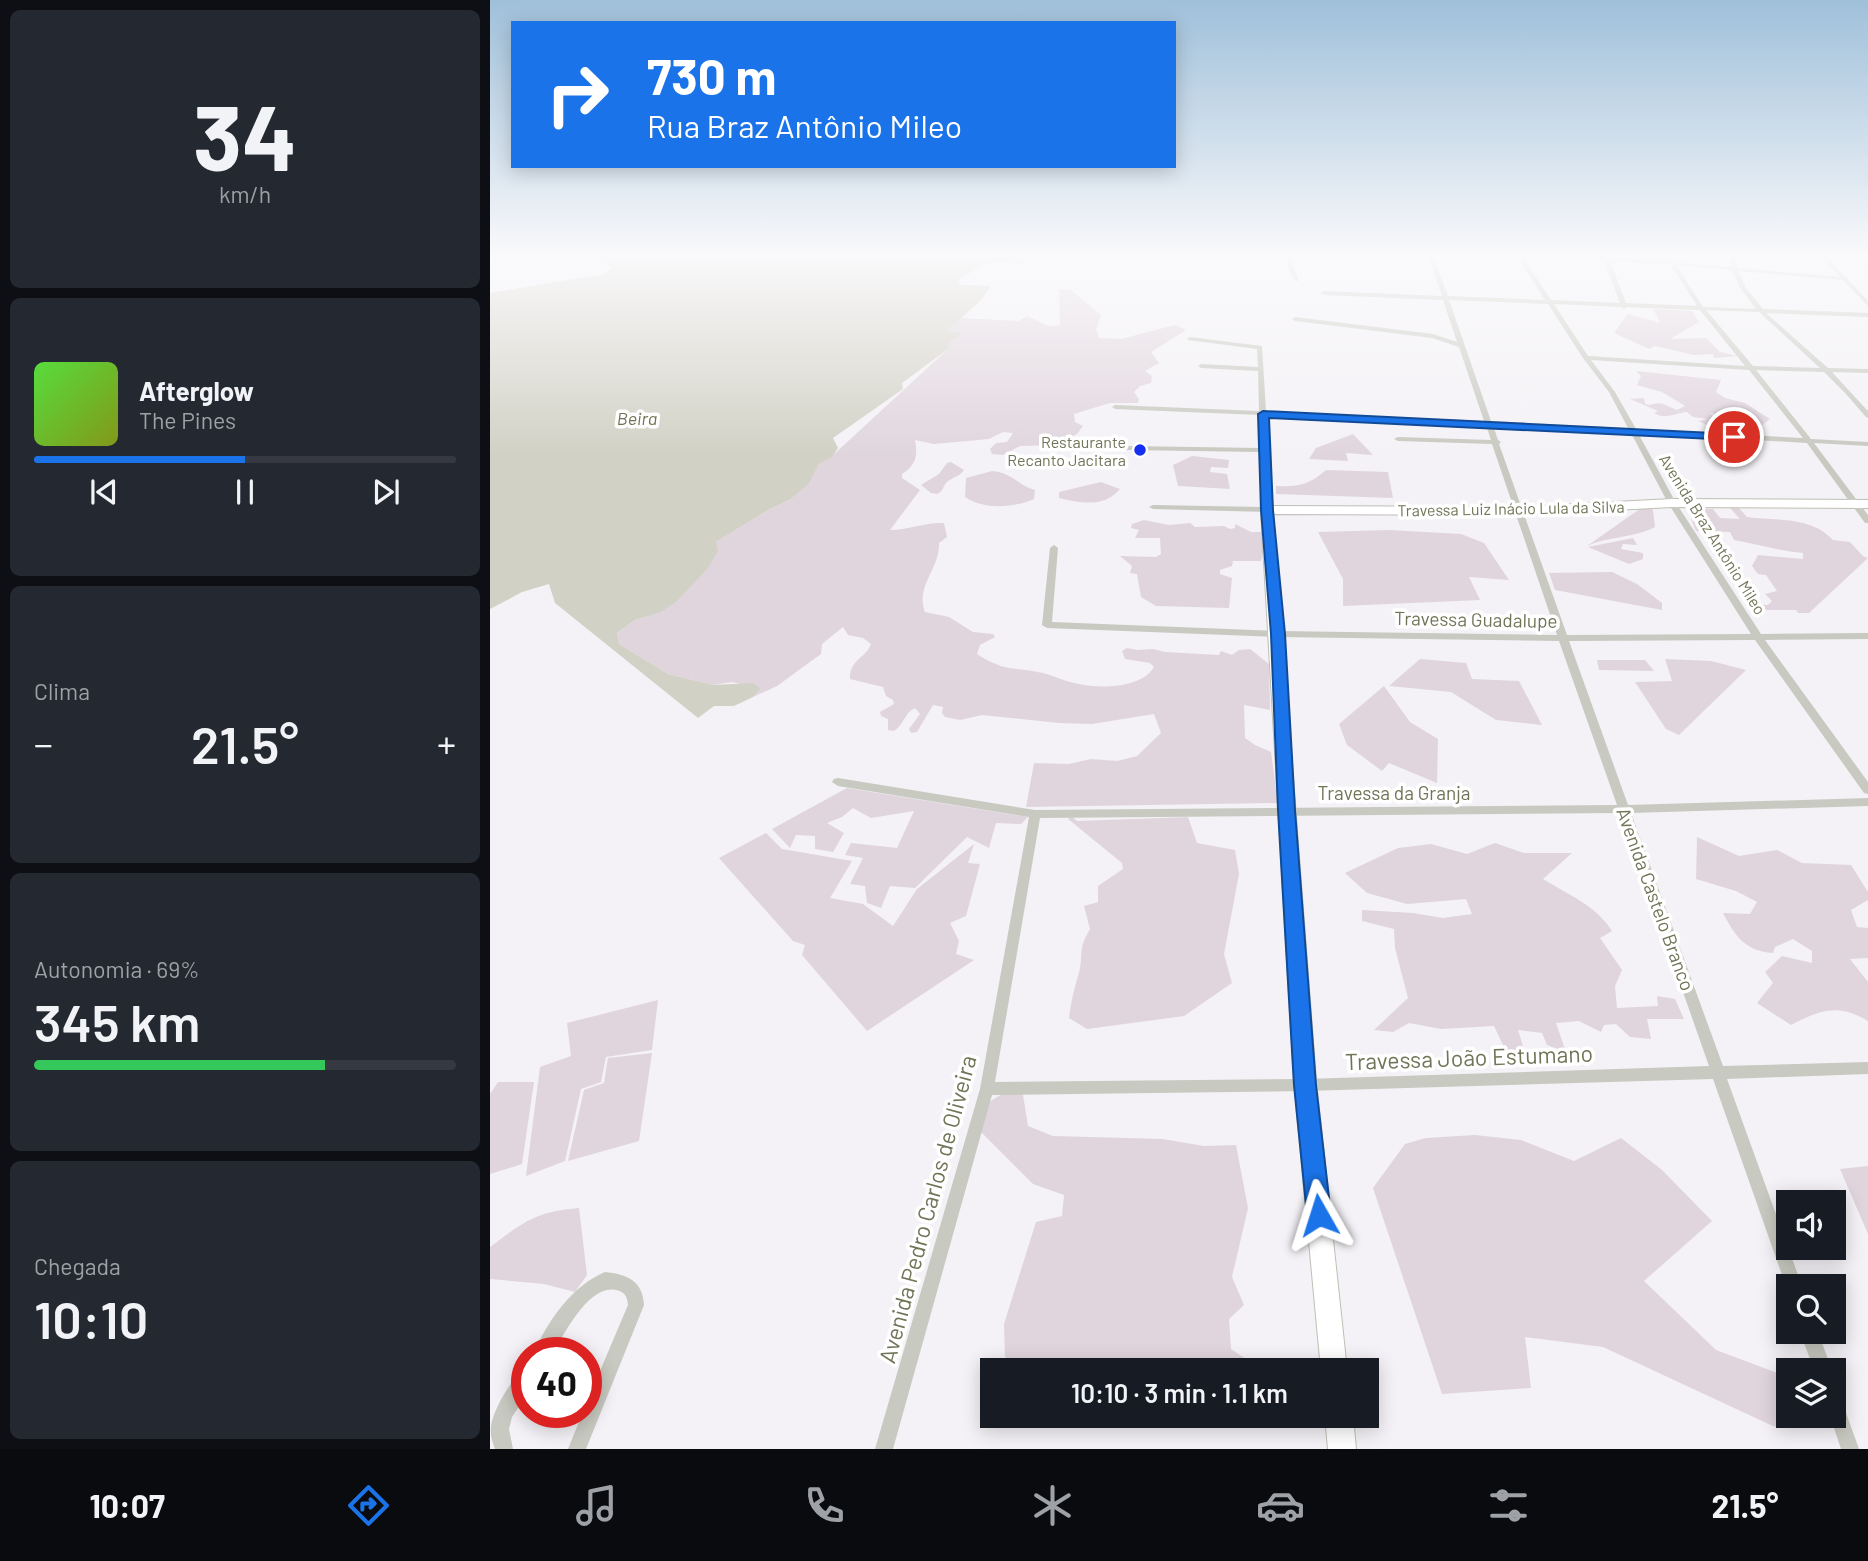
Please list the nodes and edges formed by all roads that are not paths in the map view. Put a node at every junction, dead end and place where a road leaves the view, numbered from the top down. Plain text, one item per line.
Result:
1 (1316, 322) edge
2 (1454, 322) edge
3 (1564, 322) edge
4 (1714, 322) edge
5 (1773, 322) edge
6 (1190, 339) dead end
7 (1463, 346) junction
8 (1586, 358) junction
9 (1201, 366) dead end
10 (1752, 368) junction
11 (1261, 369) junction
12 (1827, 371) junction
13 (1868, 371) edge
14 (1115, 407) dead end
15 (1263, 414) junction
16 (1868, 416) edge
17 (1490, 423) junction
18 (1634, 432) junction
19 (1398, 439) dead end
20 (1808, 441) junction
21 (1497, 442) junction
22 (1868, 444) edge
23 (1060, 447) dead end
24 (1265, 450) junction
25 (1672, 503) junction
26 (1862, 504) edge
27 (1153, 507) dead end
28 (1267, 510) junction
29 (1520, 511) junction
30 (1868, 520) edge
31 (1054, 548) dead end
32 (1278, 634) junction
33 (1756, 634) junction
34 (1868, 636) edge
35 (1563, 638) junction
36 (838, 782) dead end
37 (1868, 790) edge
38 (1868, 802) edge
39 (1623, 809) junction
40 (1286, 810) junction
41 (1035, 814) junction
42 (1868, 1068) edge
43 (1719, 1073) junction
44 (1305, 1085) junction
45 (987, 1089) junction
46 (1790, 1274) edge
47 (553, 1337) edge
48 (1333, 1358) edge
49 (602, 1389) edge
50 (511, 1401) edge
51 (586, 1428) edge
52 (1340, 1428) edge
53 (1843, 1428) edge
54 (505, 1449) edge
55 (577, 1449) edge
56 (884, 1449) edge
57 (1342, 1449) edge
58 (1850, 1449) edge

1 - 7 street
2 - 7 street, Avenida Castelo Branco
3 - 8 street, Avenida Braz Antônio Mileo
4 - 10 street
5 - 12 street
6 - 11 street
7 - 17 street, Avenida Castelo Branco
8 - 10 street
8 - 18 street, Avenida Braz Antônio Mileo
9 - 11 street
10 - 12 street
10 - 20 street
11 - 15 street
12 - 13 street
12 - 16 street
14 - 15 street
15 - 17 street
15 - 24 street
17 - 18 street
17 - 21 street, Avenida Castelo Branco
18 - 20 street
18 - 25 street, Avenida Braz Antônio Mileo
19 - 21 street
20 - 22 street
20 - 26 street
21 - 29 street, Avenida Castelo Branco
23 - 24 street
24 - 28 street
25 - 26 street, Travessa Luiz Inácio Lula da Silva
25 - 29 street, Travessa Luiz Inácio Lula da Silva
25 - 33 street, Avenida Braz Antônio Mileo
26 - 30 street
27 - 28 street, Travessa Luiz Inácio Lula da Silva
28 - 29 street, Travessa Luiz Inácio Lula da Silva
28 - 32 street
29 - 35 street, Avenida Castelo Branco
31 - 32 street, Travessa Guadalupe
32 - 35 street, Travessa Guadalupe
32 - 40 street
33 - 34 street, Travessa Guadalupe
33 - 35 street, Travessa Guadalupe
33 - 37 street, Avenida Braz Antônio Mileo
35 - 39 street, Avenida Castelo Branco
36 - 41 street, Travessa da Granja
38 - 39 street, Travessa da Granja
39 - 40 street, Travessa da Granja
39 - 43 street, Avenida Castelo Branco
40 - 41 street, Travessa da Granja
40 - 44 street
41 - 45 street, Avenida Pedro Carlos de Oliveira
42 - 43 street, Travessa João Estumano
43 - 44 street, Travessa João Estumano
43 - 46 street, Avenida Castelo Branco
44 - 45 street, Travessa João Estumano
44 - 48 street
45 - 56 street, Avenida Pedro Carlos de Oliveira
47 - 49 street
50 - 54 street
51 - 55 street
52 - 57 street
53 - 58 street

